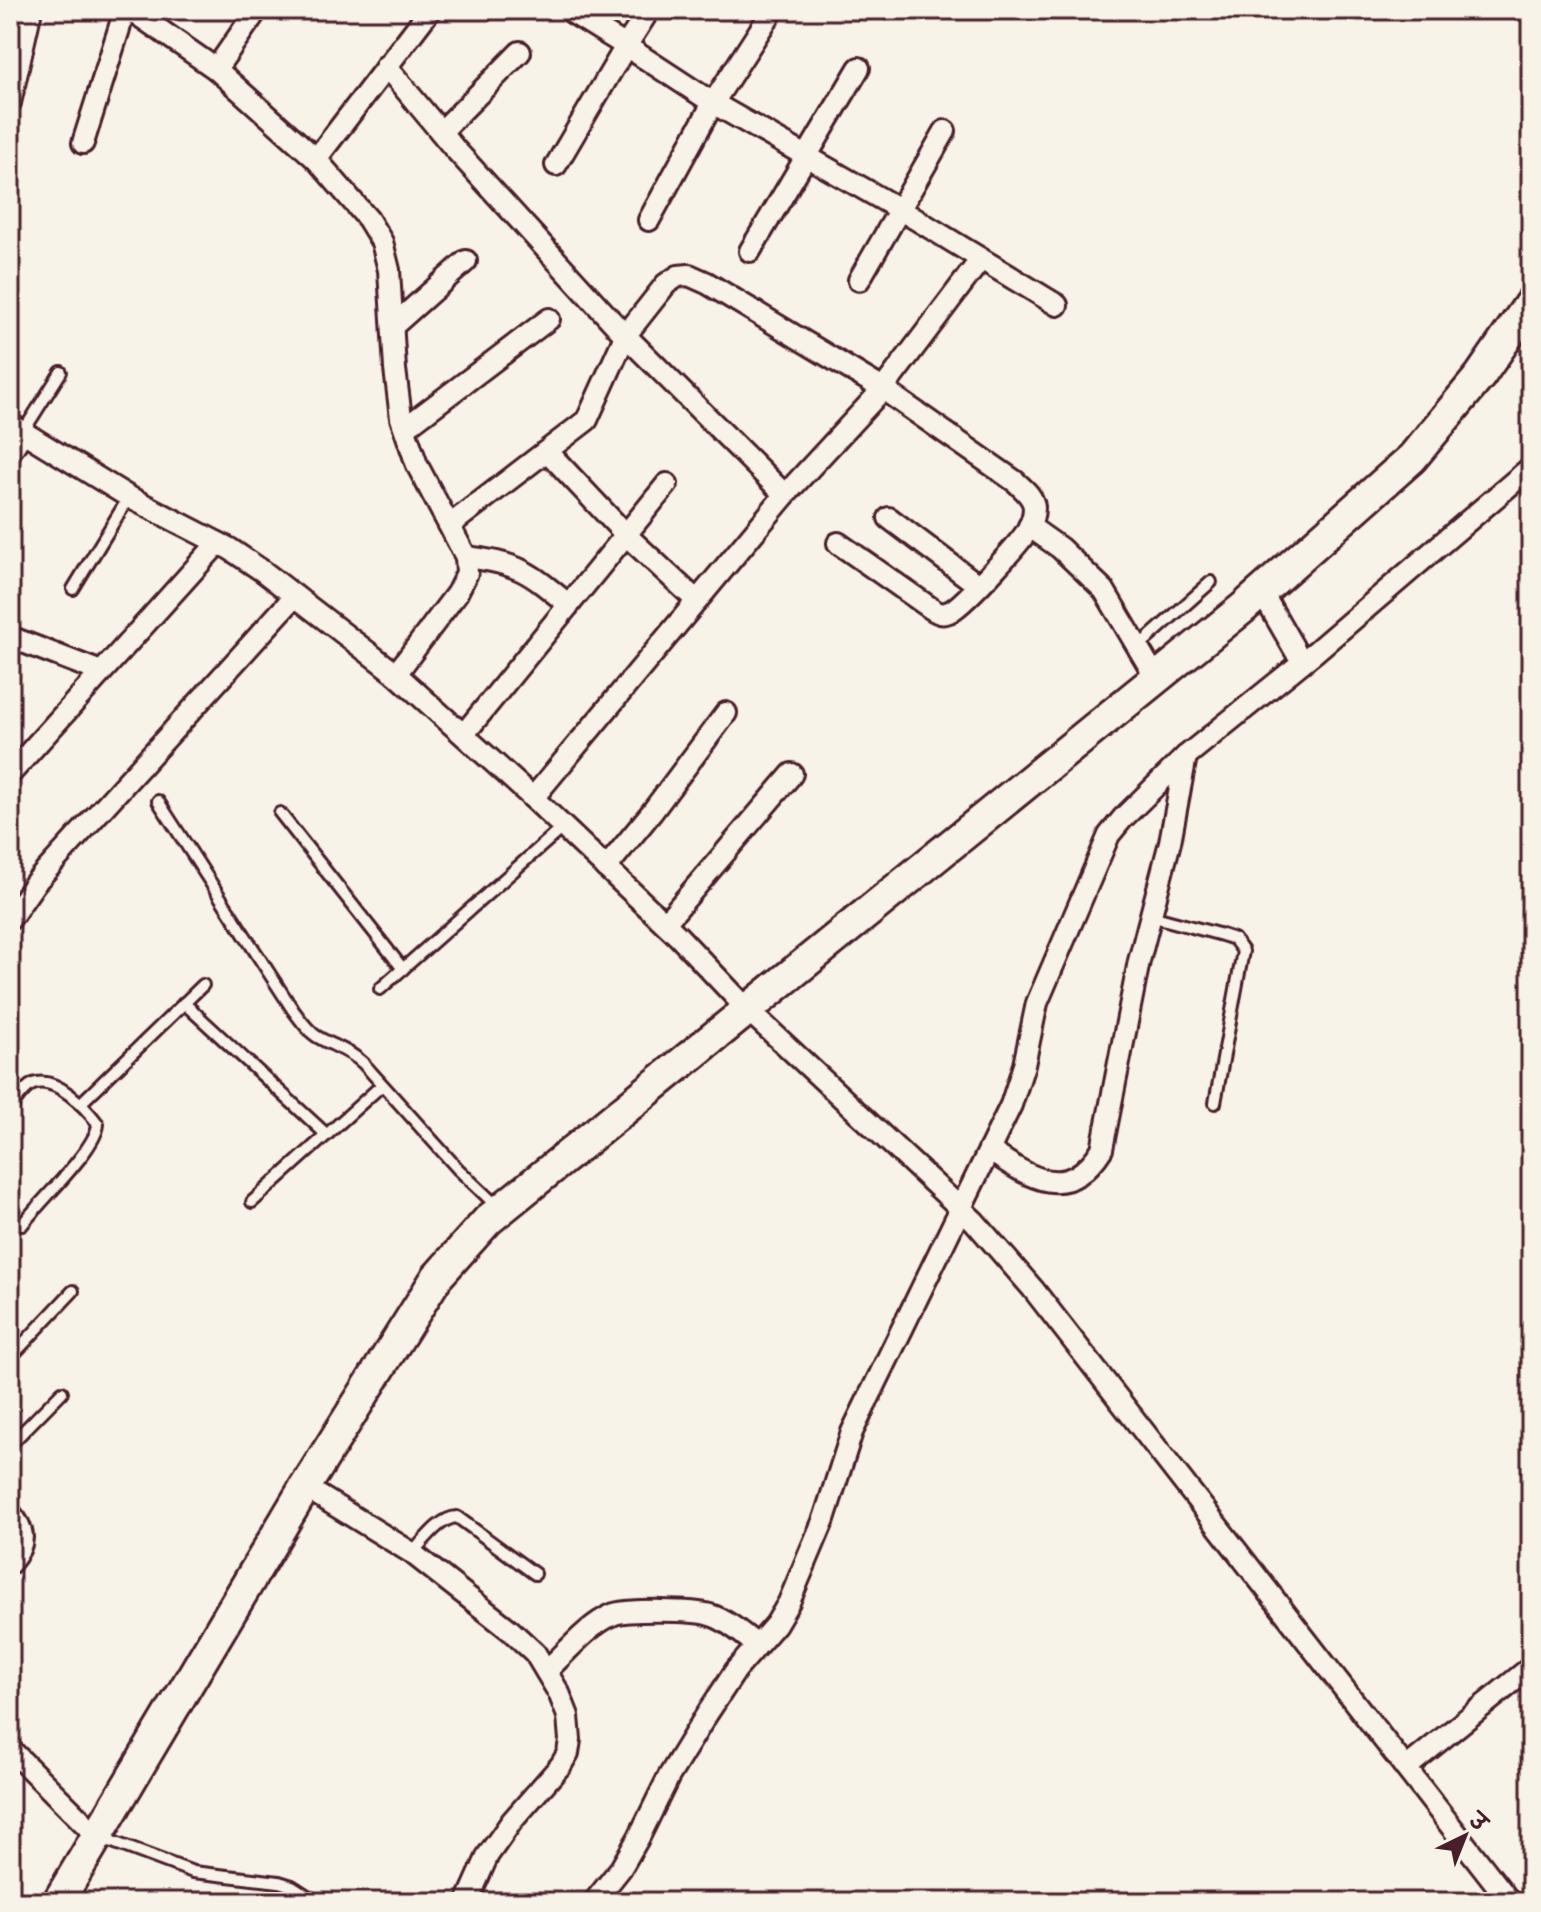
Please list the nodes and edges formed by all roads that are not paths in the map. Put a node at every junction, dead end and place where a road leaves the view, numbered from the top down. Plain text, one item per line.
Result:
1 (31, 10) edge
2 (128, 10) edge
3 (257, 10) edge
4 (568, 10) edge
5 (649, 10) edge
6 (773, 10) edge
7 (418, 14) edge
8 (626, 46) junction
9 (520, 52) dead end
10 (386, 66) junction
11 (859, 68) dead end
12 (216, 69) junction
13 (10, 103) edge
14 (713, 103) junction
15 (945, 131) dead end
16 (441, 132) junction
17 (83, 143) dead end
18 (806, 156) junction
19 (316, 159) junction
20 (556, 165) dead end
21 (899, 209) junction
22 (649, 220) dead end
23 (750, 251) dead end
24 (981, 259) junction
25 (466, 261) dead end
26 (859, 280) dead end
27 (1531, 302) edge
28 (1057, 305) dead end
29 (549, 319) dead end
30 (393, 326) junction
31 (625, 336) junction
32 (61, 372) dead end
33 (883, 389) junction
34 (17, 428) edge
35 (405, 428) junction
36 (547, 451) junction
37 (10, 452) edge
38 (1531, 467) edge
39 (667, 484) dead end
40 (785, 495) junction
41 (129, 497) junction
42 (889, 518) dead end
43 (450, 525) junction
44 (1029, 526) junction
45 (626, 535) junction
46 (218, 543) junction
47 (838, 543) dead end
48 (466, 557) junction
49 (1211, 582) dead end
50 (978, 585) junction
51 (73, 589) dead end
52 (1261, 591) junction
53 (295, 596) junction
54 (697, 601) junction
55 (569, 605) junction
56 (10, 637) edge
57 (1138, 647) junction
58 (1296, 652) dead end
59 (101, 672) junction
60 (396, 674) junction
61 (1156, 678) junction
62 (726, 713) dead end
63 (464, 734) junction
64 (1186, 756) junction
65 (10, 774) edge
66 (792, 774) dead end
67 (533, 798) junction
68 (158, 801) dead end
69 (280, 813) dead end
70 (563, 827) junction
71 (606, 868) junction
72 (1151, 916) junction
73 (10, 919) edge
74 (665, 923) junction
75 (403, 969) junction
76 (203, 985) dead end
77 (380, 989) dead end
78 (184, 1003) junction
79 (747, 1009) junction
80 (382, 1085) junction
81 (1215, 1103) dead end
82 (80, 1104) junction
83 (10, 1108) edge
84 (327, 1135) junction
85 (989, 1150) junction
86 (252, 1202) dead end
87 (959, 1209) junction
88 (501, 1210) junction
89 (22, 1225) dead end
90 (73, 1291) dead end
91 (10, 1358) edge
92 (62, 1392) dead end
93 (10, 1445) edge
94 (305, 1487) junction
95 (10, 1513) edge
96 (412, 1553) junction
97 (10, 1563) edge
98 (535, 1574) dead end
99 (757, 1645) junction
100 (1531, 1667) edge
101 (546, 1671) junction
102 (10, 1749) edge
103 (1406, 1768) junction
104 (97, 1836) junction
105 (58, 1902) edge
106 (317, 1902) edge
107 (467, 1902) edge
108 (594, 1902) edge
109 (1510, 1902) edge

1 - 13 street
2 - 12 street
2 - 17 street
3 - 12 street
4 - 8 street
5 - 8 street
6 - 14 street
7 - 10 street
8 - 14 street
8 - 20 street
9 - 16 street
10 - 16 street
10 - 19 street
11 - 18 street
12 - 19 street
14 - 18 street
14 - 22 street
15 - 21 street
16 - 31 street
18 - 21 street
18 - 23 street
19 - 30 street
21 - 24 street
21 - 26 street
24 - 28 street
24 - 33 street
25 - 30 street
27 - 52 main road
29 - 35 street
30 - 35 street
31 - 33 street
31 - 36 street
31 - 40 street
32 - 34 lane
33 - 40 street
33 - 44 street
34 - 37 street
34 - 41 street
35 - 43 street
36 - 43 street
36 - 45 street
38 - 64 street
39 - 45 street
40 - 54 street
41 - 46 street
41 - 51 lane
42 - 50 street
43 - 48 street
44 - 50 street
44 - 57 street
45 - 54 street
45 - 55 street
46 - 53 street
46 - 59 street
47 - 50 street
48 - 55 street
48 - 60 street
49 - 57 lane
52 - 58 street
52 - 61 main road
53 - 60 street
53 - 73 street
54 - 67 street
55 - 63 street
56 - 59 street
57 - 61 street
59 - 65 street
60 - 63 street
61 - 79 main road
62 - 71 street
63 - 67 street
64 - 72 street
64 - 85 street
66 - 74 street
67 - 70 street
68 - 80 lane
69 - 75 lane
70 - 71 street
70 - 75 lane
71 - 74 street
72 - 81 lane
72 - 85 street
74 - 79 street
75 - 77 lane
76 - 78 lane
78 - 82 lane
78 - 84 lane
79 - 87 street
79 - 88 main road
80 - 84 lane
80 - 88 lane
82 - 83 lane
82 - 89 lane
84 - 86 lane
85 - 87 street
87 - 99 street
87 - 103 street
88 - 94 main road
90 - 91 lane
92 - 93 lane
94 - 96 street
94 - 104 main road
95 - 97 street
96 - 98 lane
96 - 101 street
99 - 101 street
99 - 108 street
100 - 103 street
101 - 107 street
102 - 104 street
103 - 109 street
104 - 105 main road
104 - 106 lane

